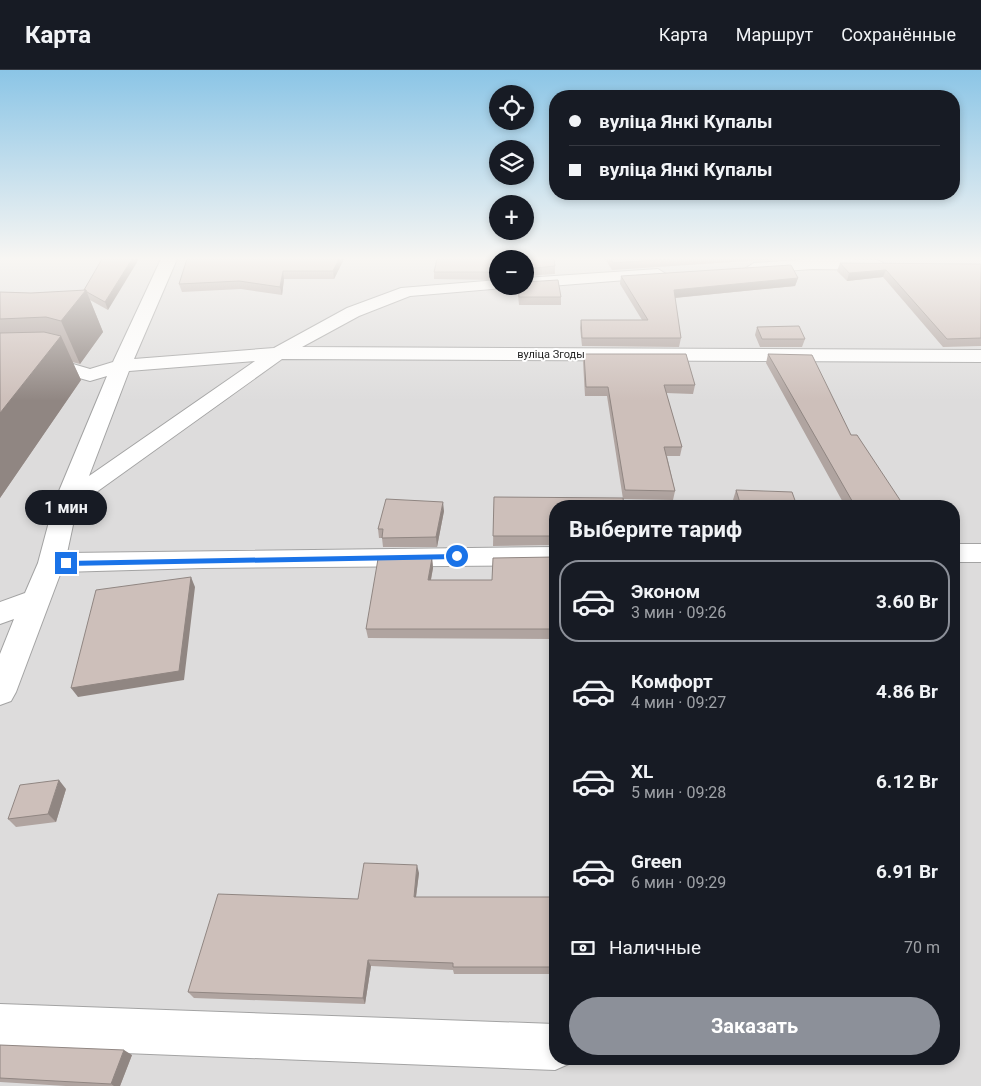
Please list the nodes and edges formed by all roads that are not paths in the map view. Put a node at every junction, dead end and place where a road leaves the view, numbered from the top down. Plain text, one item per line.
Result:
1 (148, 306) edge
2 (367, 306) edge
3 (278, 353) junction
4 (981, 356) edge
5 (121, 366) junction
6 (0, 370) edge
7 (66, 503) junction
8 (960, 553) edge
9 (981, 553) edge
10 (549, 556) edge
11 (51, 563) junction
12 (35, 600) junction
13 (0, 613) edge
14 (0, 692) edge
15 (0, 1026) edge
16 (549, 1047) edge

1 - 5 street
2 - 3 street
3 - 4 street, вуліца Згоды
3 - 5 street, вуліца Згоды
3 - 7 street
5 - 6 street, вуліца Згоды
5 - 7 street
7 - 11 street
8 - 9 street
10 - 11 street
11 - 12 street
12 - 13 street
12 - 14 street
15 - 16 street

